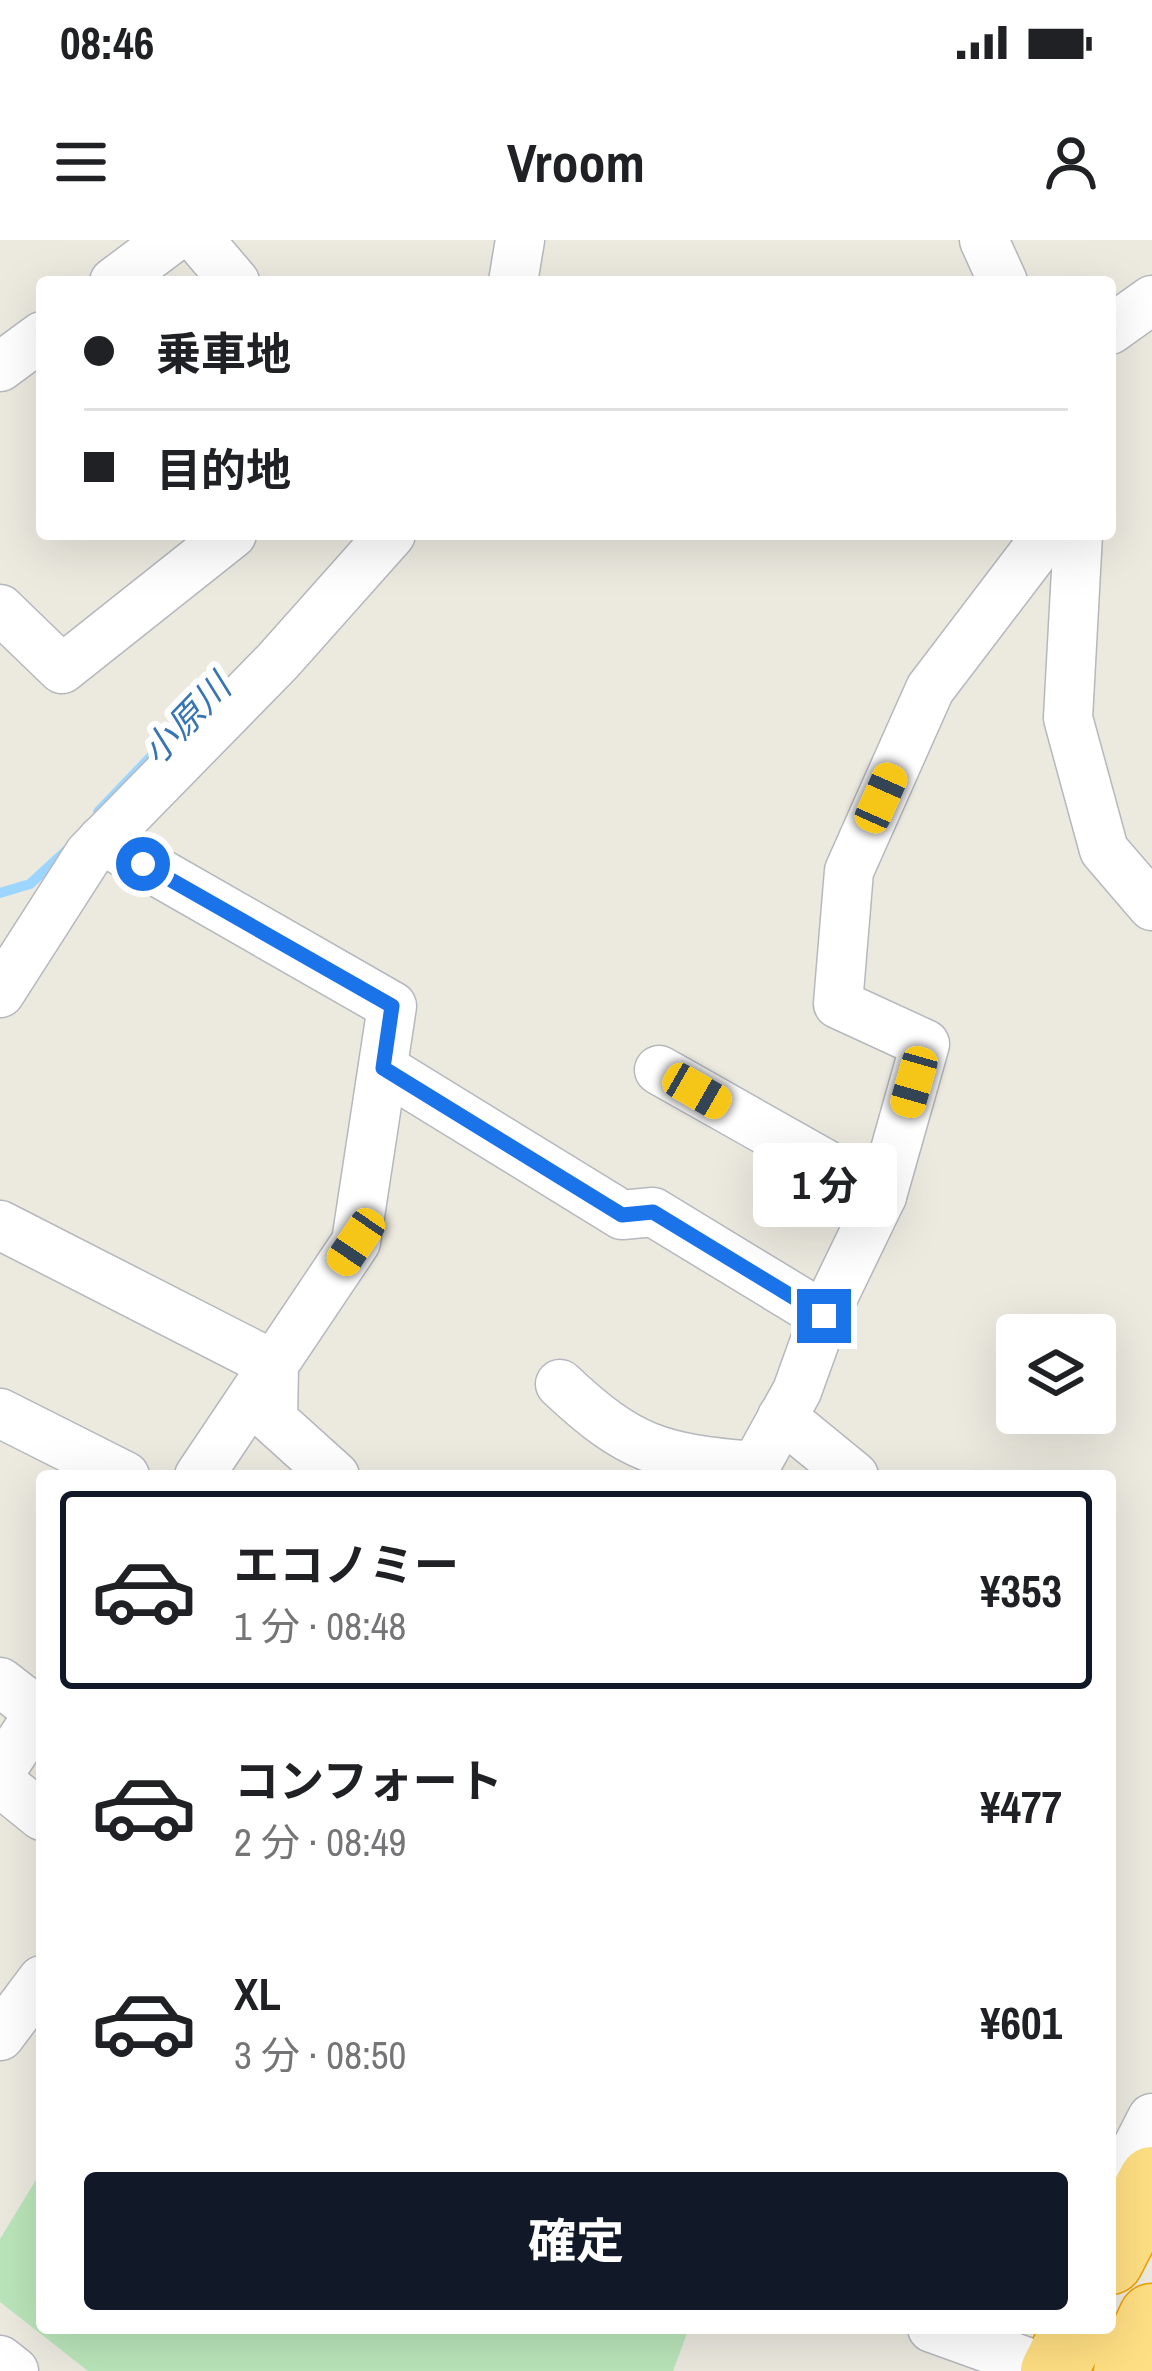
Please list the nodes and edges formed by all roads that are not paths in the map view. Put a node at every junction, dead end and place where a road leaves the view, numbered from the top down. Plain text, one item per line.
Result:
1 (170, 240) edge
2 (199, 240) edge
3 (520, 240) edge
4 (984, 240) edge
5 (122, 276) edge
6 (230, 276) edge
7 (514, 276) edge
8 (1000, 276) edge
9 (1152, 300) edge
10 (1116, 326) edge
11 (36, 340) edge
12 (0, 367) edge
13 (224, 540) edge
14 (384, 540) edge
15 (1043, 540) edge
16 (1078, 540) edge
17 (0, 609) edge
18 (102, 840) junction
19 (1152, 906) edge
20 (0, 993) edge
21 (383, 1068) junction
22 (659, 1070) dead end
23 (882, 1196) junction
24 (0, 1225) edge
25 (824, 1316) junction
26 (274, 1365) junction
27 (560, 1384) dead end
28 (0, 1413) edge
29 (782, 1417) junction
30 (113, 1470) edge
31 (204, 1470) edge
32 (328, 1470) edge
33 (746, 1470) edge
34 (753, 1470) edge
35 (847, 1470) edge
36 (0, 1682) edge
37 (36, 1707) edge
38 (36, 1718) edge
39 (0, 1772) edge
40 (0, 1782) edge
41 (36, 1811) edge
42 (36, 1988) edge
43 (0, 2036) edge
44 (1152, 2118) edge
45 (1152, 2180) edge
46 (1116, 2188) edge
47 (1116, 2249) edge
48 (1152, 2318) edge
49 (960, 2334) edge
50 (1045, 2352) edge
51 (0, 2360) edge
52 (14, 2371) edge
53 (1127, 2371) edge

1 - 5 street
2 - 6 street
3 - 7 street
4 - 8 street
9 - 10 street
11 - 12 street
13 - 17 street
14 - 18 street
15 - 23 street
16 - 19 street
18 - 20 street
18 - 21 street
21 - 25 street
21 - 26 street
22 - 23 street
23 - 25 street
24 - 26 street
25 - 29 street
26 - 31 street
26 - 32 street
27 - 33 street
28 - 30 street
29 - 34 street
29 - 35 street
36 - 37 street
38 - 39 street
40 - 41 street
42 - 43 street
44 - 46 street
45 - 47 highway
48 - 53 highway
49 - 50 street
51 - 52 street

